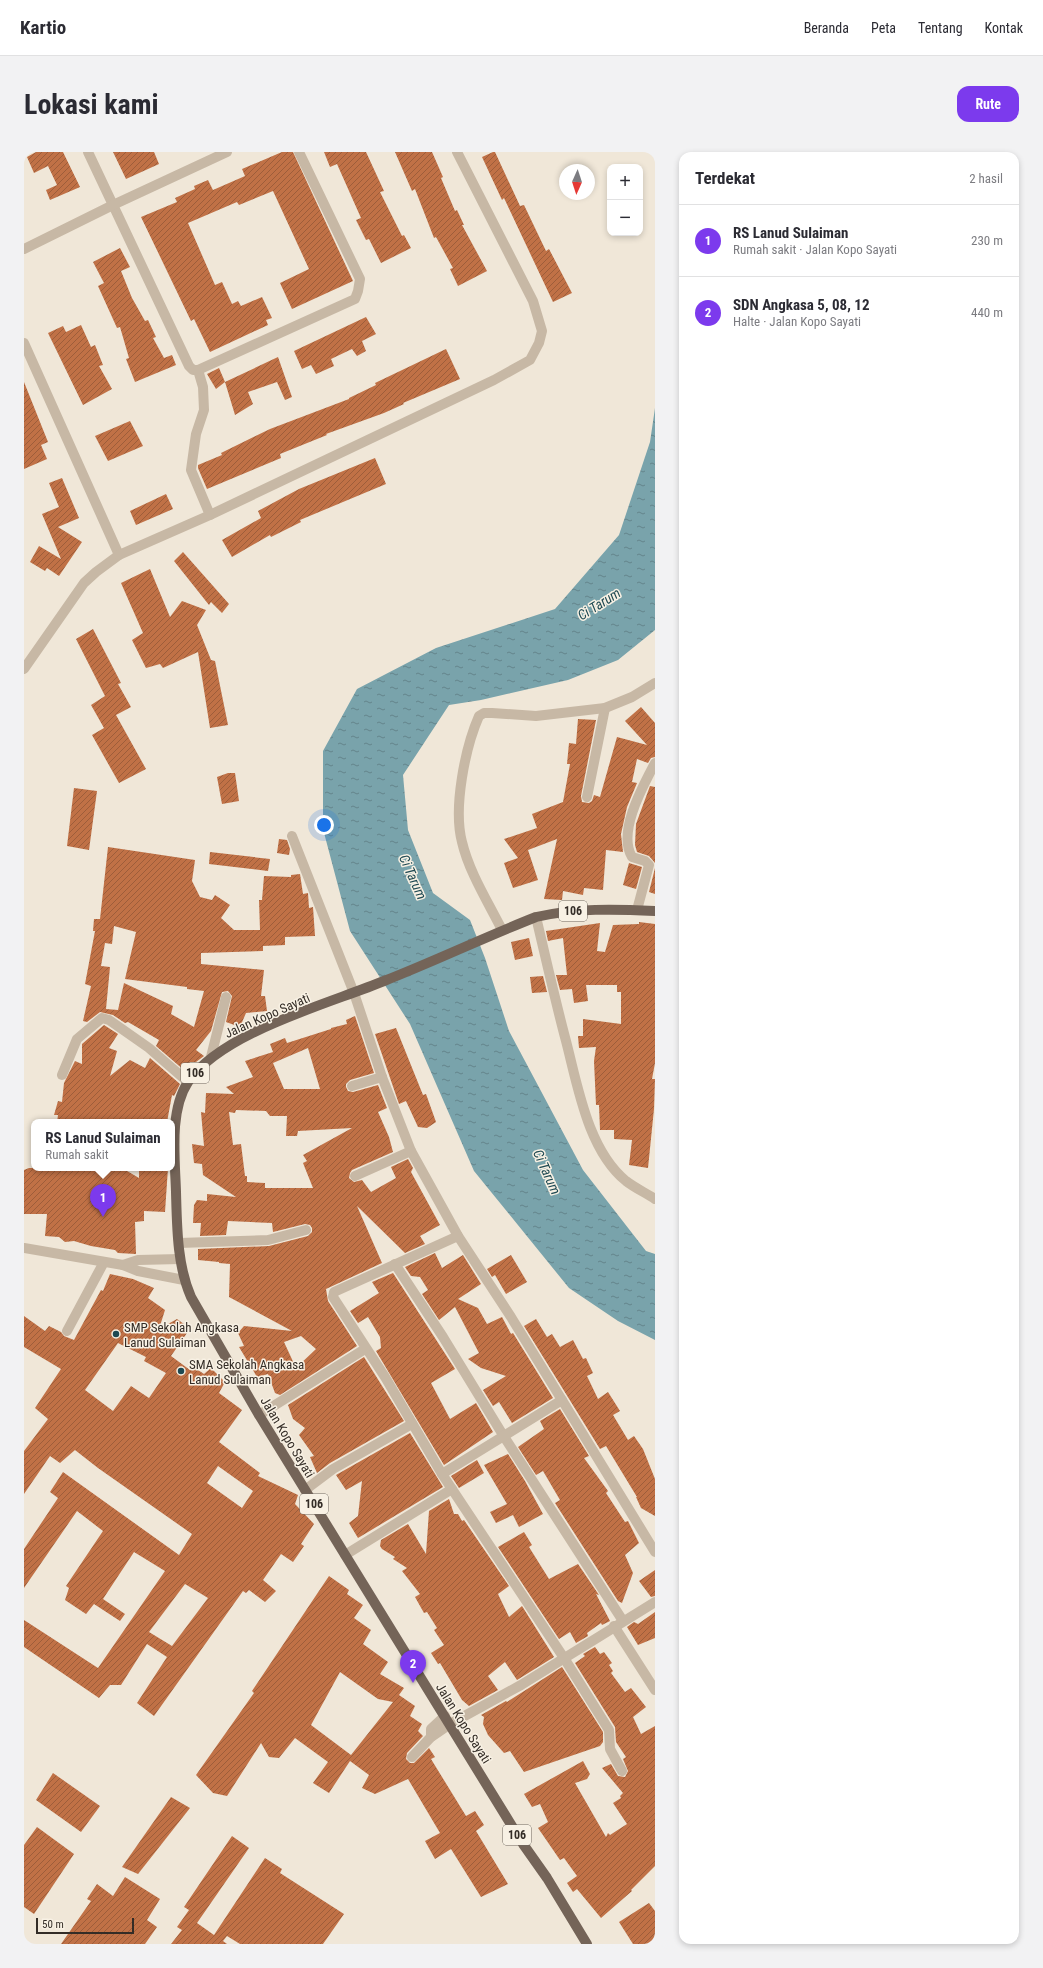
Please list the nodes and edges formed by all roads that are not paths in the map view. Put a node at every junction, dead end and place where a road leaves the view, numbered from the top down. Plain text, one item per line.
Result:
1 (88, 152) edge
2 (227, 152) edge
3 (299, 152) edge
4 (458, 152) edge
5 (113, 205) junction
6 (24, 249) edge
7 (24, 343) edge
8 (198, 370) junction
9 (210, 515) junction
10 (119, 555) junction
11 (24, 669) edge
12 (655, 683) edge
13 (605, 708) junction
14 (655, 763) edge
15 (587, 797) dead end
16 (292, 836) dead end
17 (637, 910) junction
18 (655, 911) edge
19 (536, 917) junction
20 (498, 932) junction
21 (354, 993) junction
22 (226, 997) dead end
23 (211, 1057) junction
24 (62, 1075) dead end
25 (382, 1077) junction
26 (188, 1082) junction
27 (352, 1086) dead end
28 (410, 1151) junction
29 (355, 1176) dead end
30 (655, 1198) edge
31 (306, 1230) dead end
32 (458, 1236) junction
33 (179, 1243) junction
34 (24, 1248) edge
35 (180, 1259) junction
36 (104, 1262) junction
37 (395, 1264) junction
38 (123, 1265) junction
39 (184, 1280) junction
40 (67, 1331) dead end
41 (365, 1349) junction
42 (562, 1400) junction
43 (259, 1415) junction
44 (412, 1424) junction
45 (503, 1435) junction
46 (442, 1474) junction
47 (452, 1489) junction
48 (305, 1490) junction
49 (655, 1552) edge
50 (345, 1555) junction
51 (655, 1602) edge
52 (618, 1624) junction
53 (564, 1658) junction
54 (655, 1690) edge
55 (448, 1720) junction
56 (412, 1757) dead end
57 (622, 1771) dead end
58 (587, 1944) edge

1 - 5 street
2 - 5 street
3 - 8 street
4 - 9 street
5 - 6 street
5 - 8 street
7 - 10 street
8 - 9 street
9 - 10 street
10 - 11 street
12 - 13 street
13 - 15 street
13 - 20 street
14 - 17 street
16 - 21 street
17 - 18 main road, 106
17 - 19 main road, 106
19 - 20 main road, 106
19 - 30 street
20 - 21 main road, Jalan Kopo Sayati / 106
21 - 23 main road, Jalan Kopo Sayati / 106
21 - 25 street
22 - 23 street
23 - 26 main road, Jalan Kopo Sayati / 106
24 - 26 street
25 - 27 street
25 - 28 street
26 - 33 main road, Jalan Kopo Sayati / 106
28 - 29 street
28 - 32 street
31 - 33 street
32 - 37 street
32 - 42 street
33 - 35 main road, Jalan Kopo Sayati / 106
34 - 36 street
35 - 38 street
35 - 39 main road, Jalan Kopo Sayati / 106
36 - 38 street
36 - 40 street
37 - 41 street
37 - 45 street
38 - 39 street
39 - 43 main road, Jalan Kopo Sayati / 106
41 - 43 street
41 - 44 street
42 - 45 street
42 - 49 street
43 - 48 main road, Jalan Kopo Sayati / 106
44 - 46 street
44 - 48 street
45 - 46 street
45 - 52 street
46 - 47 street
47 - 50 street
47 - 53 street
48 - 50 main road, Jalan Kopo Sayati / 106
50 - 55 main road, Jalan Kopo Sayati / 106
51 - 52 street
52 - 53 street
52 - 54 street
53 - 55 street
53 - 57 street
55 - 56 street
55 - 58 main road, Jalan Kopo Sayati / 106

